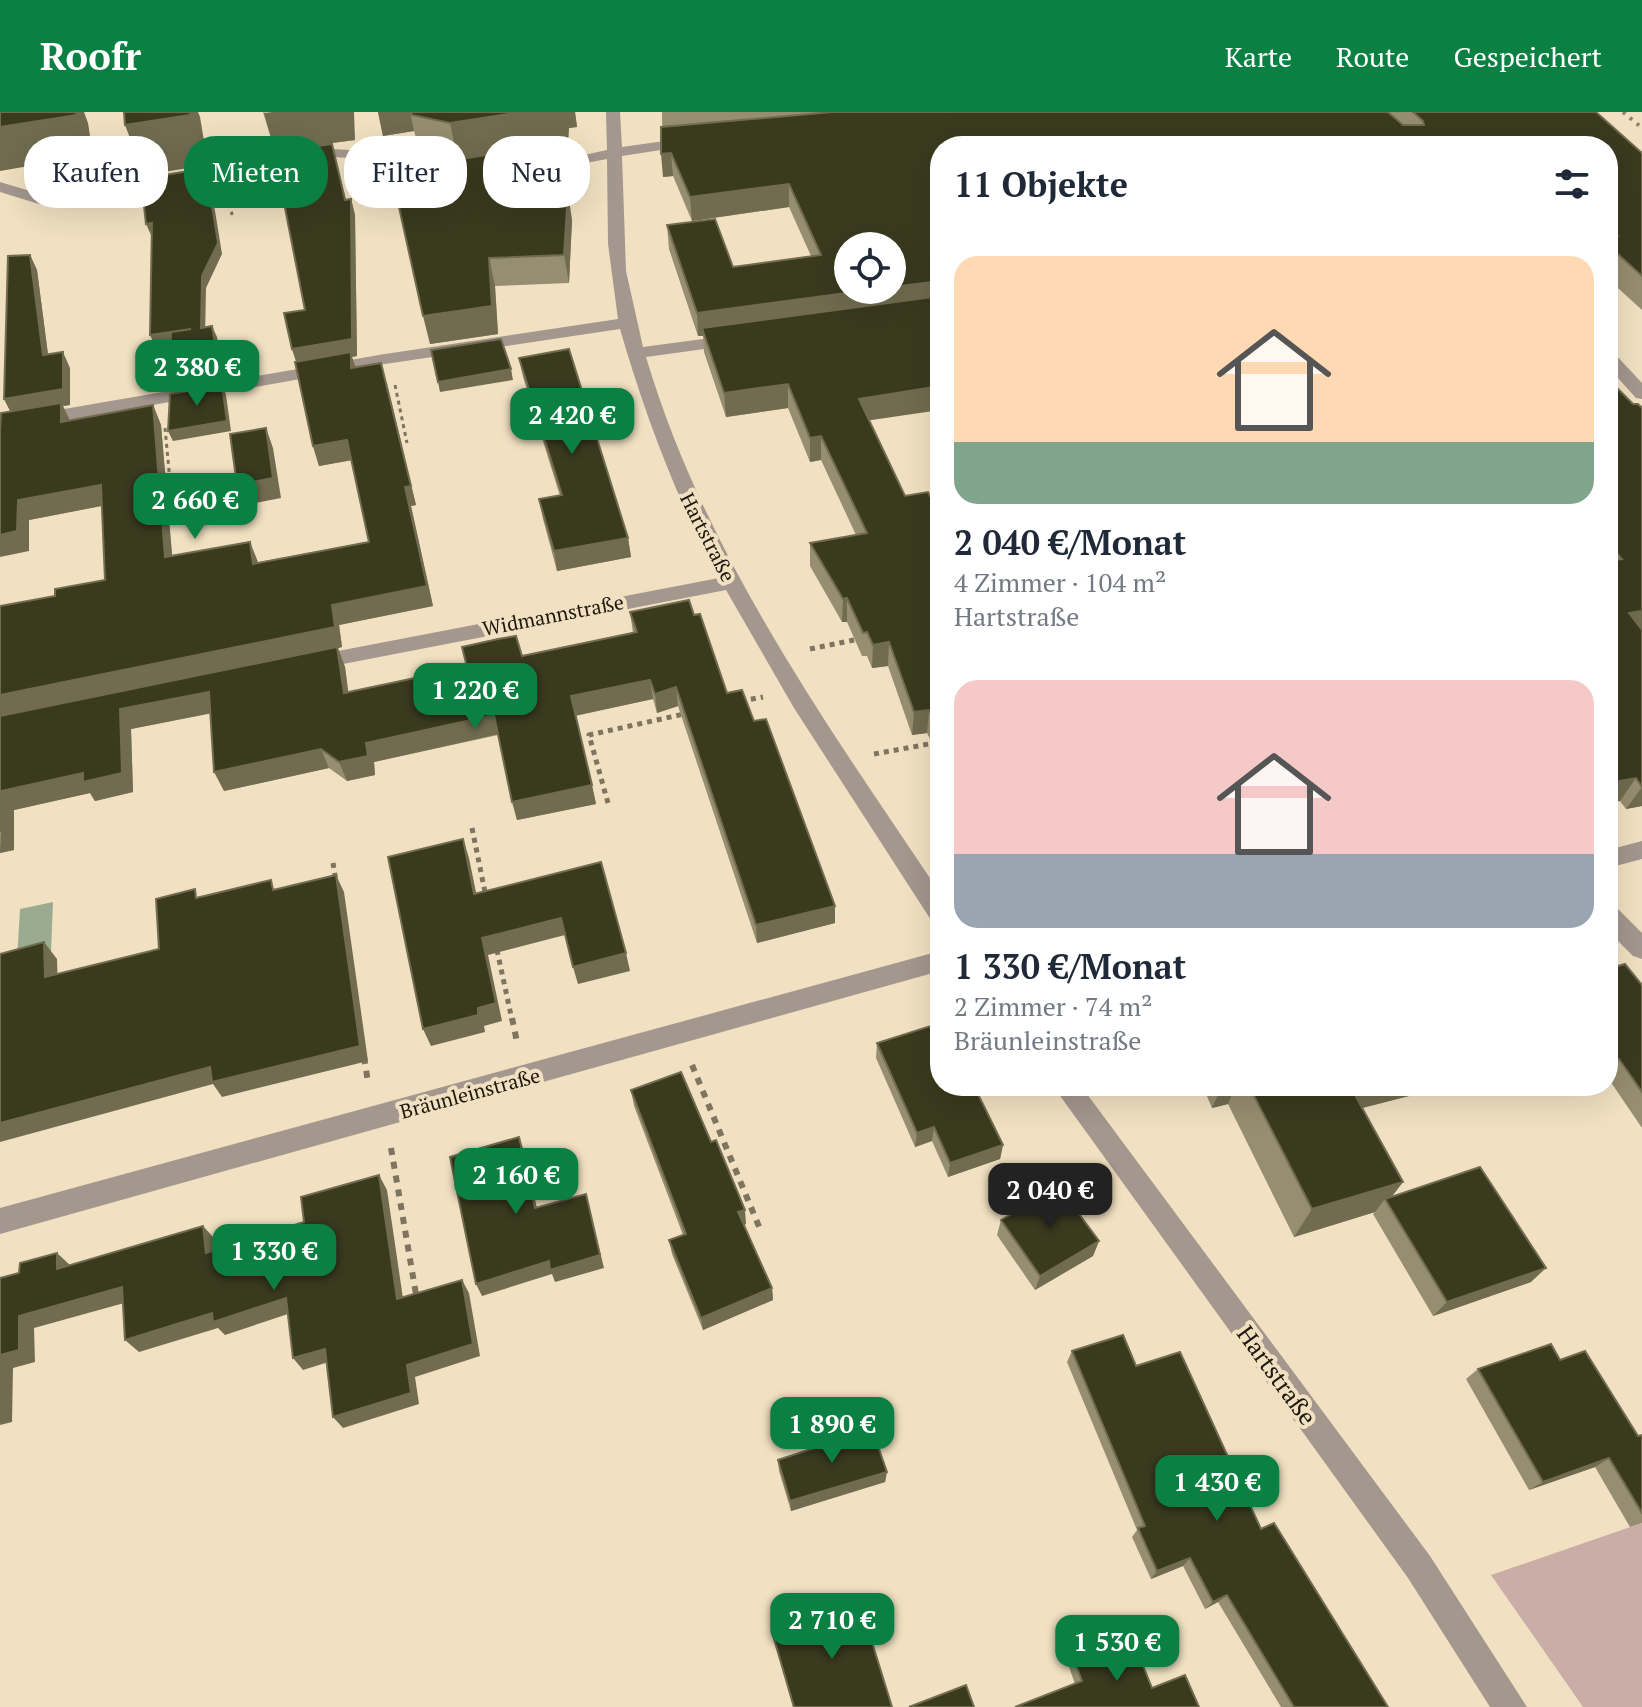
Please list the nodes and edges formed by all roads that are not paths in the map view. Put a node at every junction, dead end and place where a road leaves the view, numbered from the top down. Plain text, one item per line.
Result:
1 (613, 112) edge
2 (708, 140) edge
3 (616, 153) junction
4 (590, 158) edge
5 (473, 177) edge
6 (0, 187) edge
7 (627, 323) junction
8 (758, 337) edge
9 (636, 353) junction
10 (1618, 368) edge
11 (1642, 394) edge
12 (0, 426) edge
13 (731, 582) junction
14 (296, 666) edge
15 (1642, 850) edge
16 (1618, 856) edge
17 (930, 898) edge
18 (1618, 925) edge
19 (1642, 949) edge
20 (930, 964) edge
21 (1073, 1096) edge
22 (0, 1221) edge
23 (1510, 1707) edge

1 - 3 street, Hartstraße
2 - 3 street
3 - 4 street
3 - 7 street, Hartstraße
5 - 6 street
7 - 9 street, Hartstraße
7 - 12 street
8 - 9 street
9 - 13 street, Hartstraße
10 - 11 street
13 - 14 street, Widmannstraße
13 - 17 street, Hartstraße
15 - 16 street
18 - 19 street
20 - 22 street, Bräunleinstraße
21 - 23 street, Hartstraße

